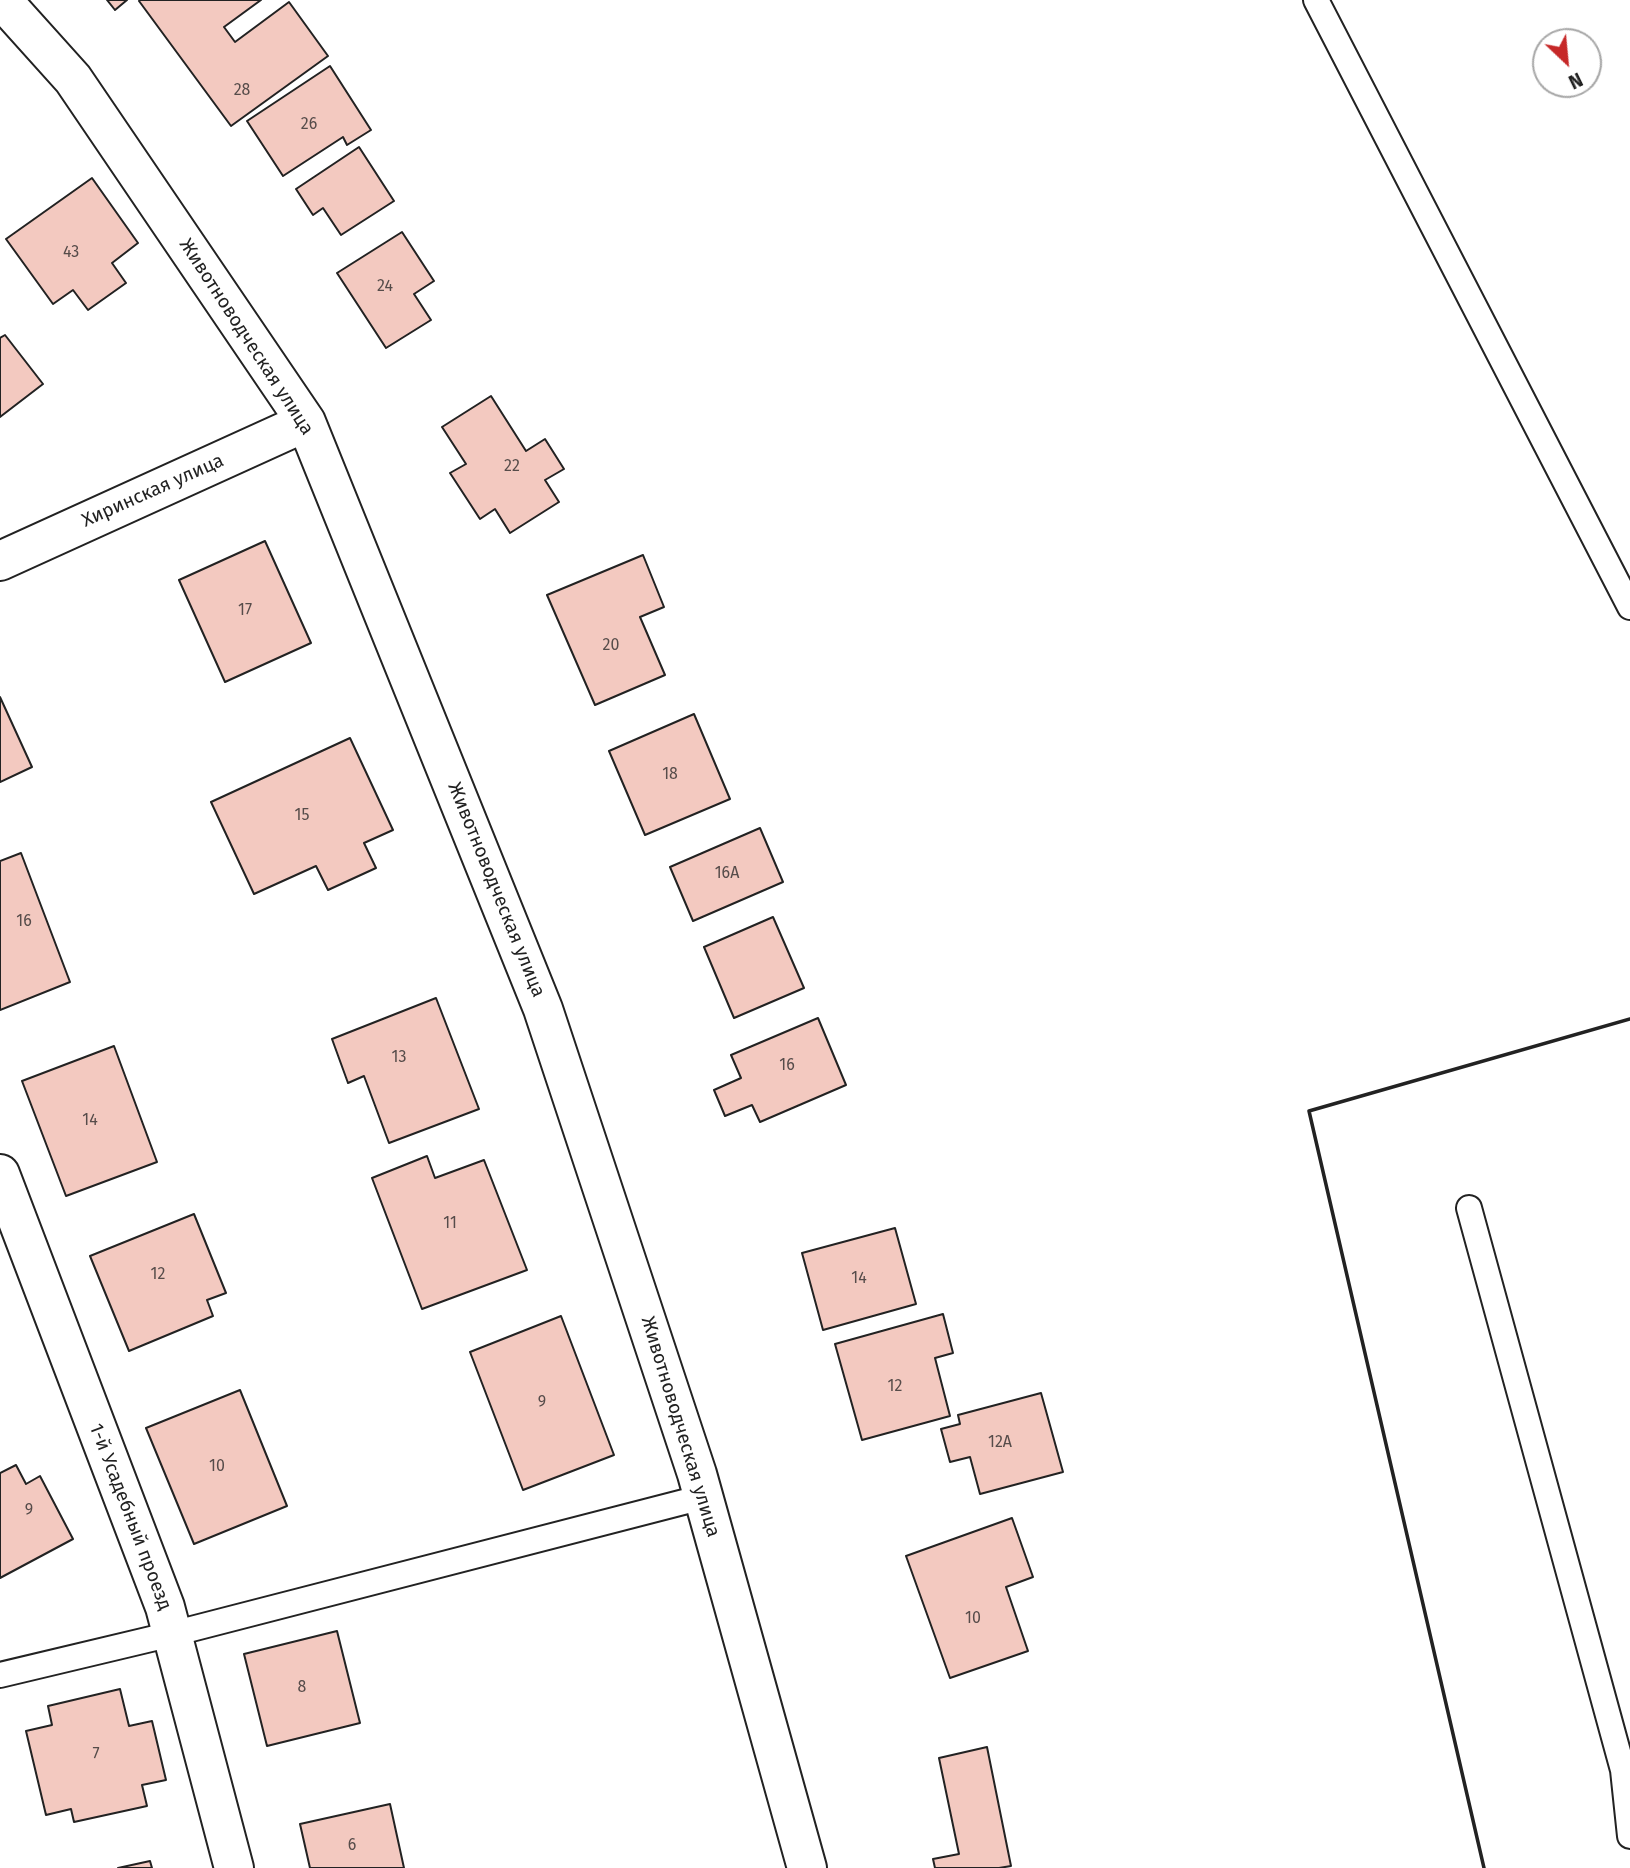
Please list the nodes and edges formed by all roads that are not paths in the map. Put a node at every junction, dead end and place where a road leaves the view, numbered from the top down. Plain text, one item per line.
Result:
1 (2, 0) edge
2 (1316, 0) edge
3 (306, 422) junction
4 (0, 561) edge
5 (1630, 607) edge
6 (0, 1174) edge
7 (1469, 1208) dead end
8 (703, 1497) junction
9 (172, 1633) junction
10 (0, 1675) edge
11 (1630, 1836) edge
12 (234, 1868) edge
13 (807, 1868) edge

1 - 3 street, Животноводческая улица
2 - 5 lane
3 - 4 street, Хиринская улица
3 - 8 street, Животноводческая улица
6 - 9 street, 1-й Усадебный проезд
7 - 11 lane
8 - 9 lane
8 - 13 street, Животноводческая улица
9 - 10 lane
9 - 12 street, 1-й Усадебный проезд

